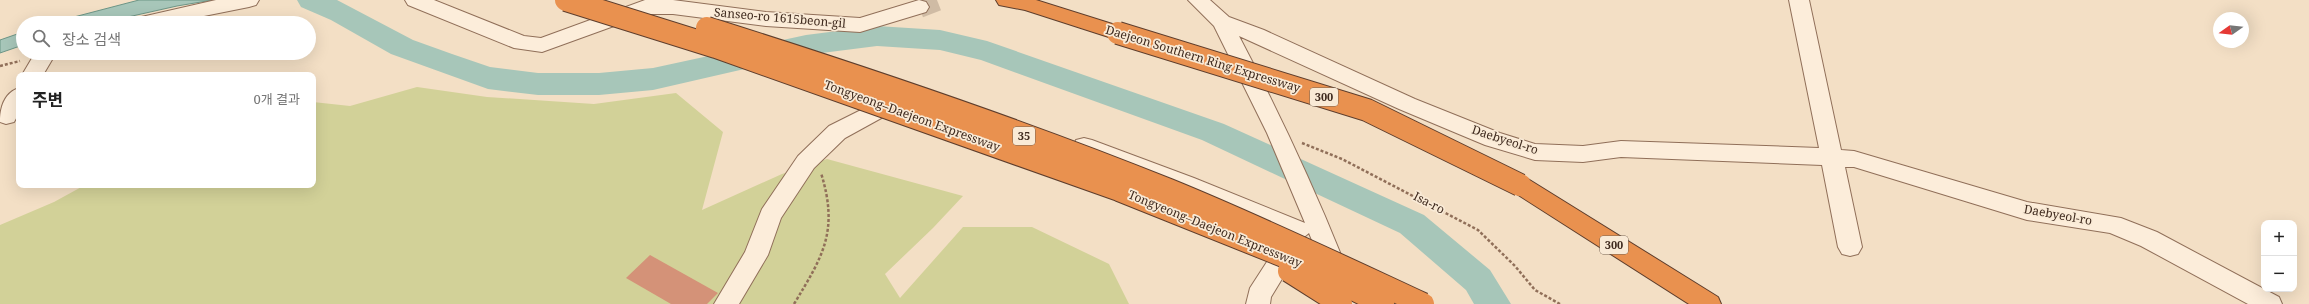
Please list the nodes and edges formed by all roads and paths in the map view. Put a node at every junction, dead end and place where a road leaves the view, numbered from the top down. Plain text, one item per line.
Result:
1 (249, 0) edge
2 (415, 0) edge
3 (566, 0) edge
4 (613, 0) edge
5 (1006, 0) edge
6 (1198, 0) edge
7 (1799, 0) edge
8 (919, 7) tunnel mouth
9 (170, 16) edge
10 (1222, 22) junction
11 (42, 60) edge
12 (34, 72) edge
13 (16, 101) edge
14 (6, 116) dead end
15 (1281, 141) junction
16 (1833, 156) junction
17 (806, 162) junction
18 (1310, 205) junction
19 (1299, 230) junction
20 (1232, 236) junction
21 (1850, 247) dead end
22 (726, 304) edge
23 (794, 304) edge
24 (1258, 304) edge
25 (1341, 304) edge
26 (1348, 304) edge
27 (1384, 304) edge
28 (1423, 304) edge
29 (1560, 304) edge
30 (1708, 304) edge
31 (2270, 304) edge

1 - 9 street
2 - 8 street, Sanseo-ro 1615beon-gil
3 - 20 highway, Tongyeong–Daejeon Expressway / 35, bridge
4 - 28 highway, Tongyeong–Daejeon Expressway / 35, bridge
5 - 30 highway, Daejeon Southern Ring Expressway / 300, bridge
6 - 10 street
7 - 16 street
10 - 15 street
10 - 16 street, Daebyeol-ro
11 - 12 street
13 - 14 street
15 - 18 street
15 - 29 path, Isa-ro
16 - 21 street
16 - 31 street, Daebyeol-ro
17 - 19 street
17 - 22 street
17 - 23 path
18 - 19 street
18 - 26 street
19 - 24 street
20 - 25 highway, bridge
20 - 27 highway, Tongyeong–Daejeon Expressway / 35, bridge

